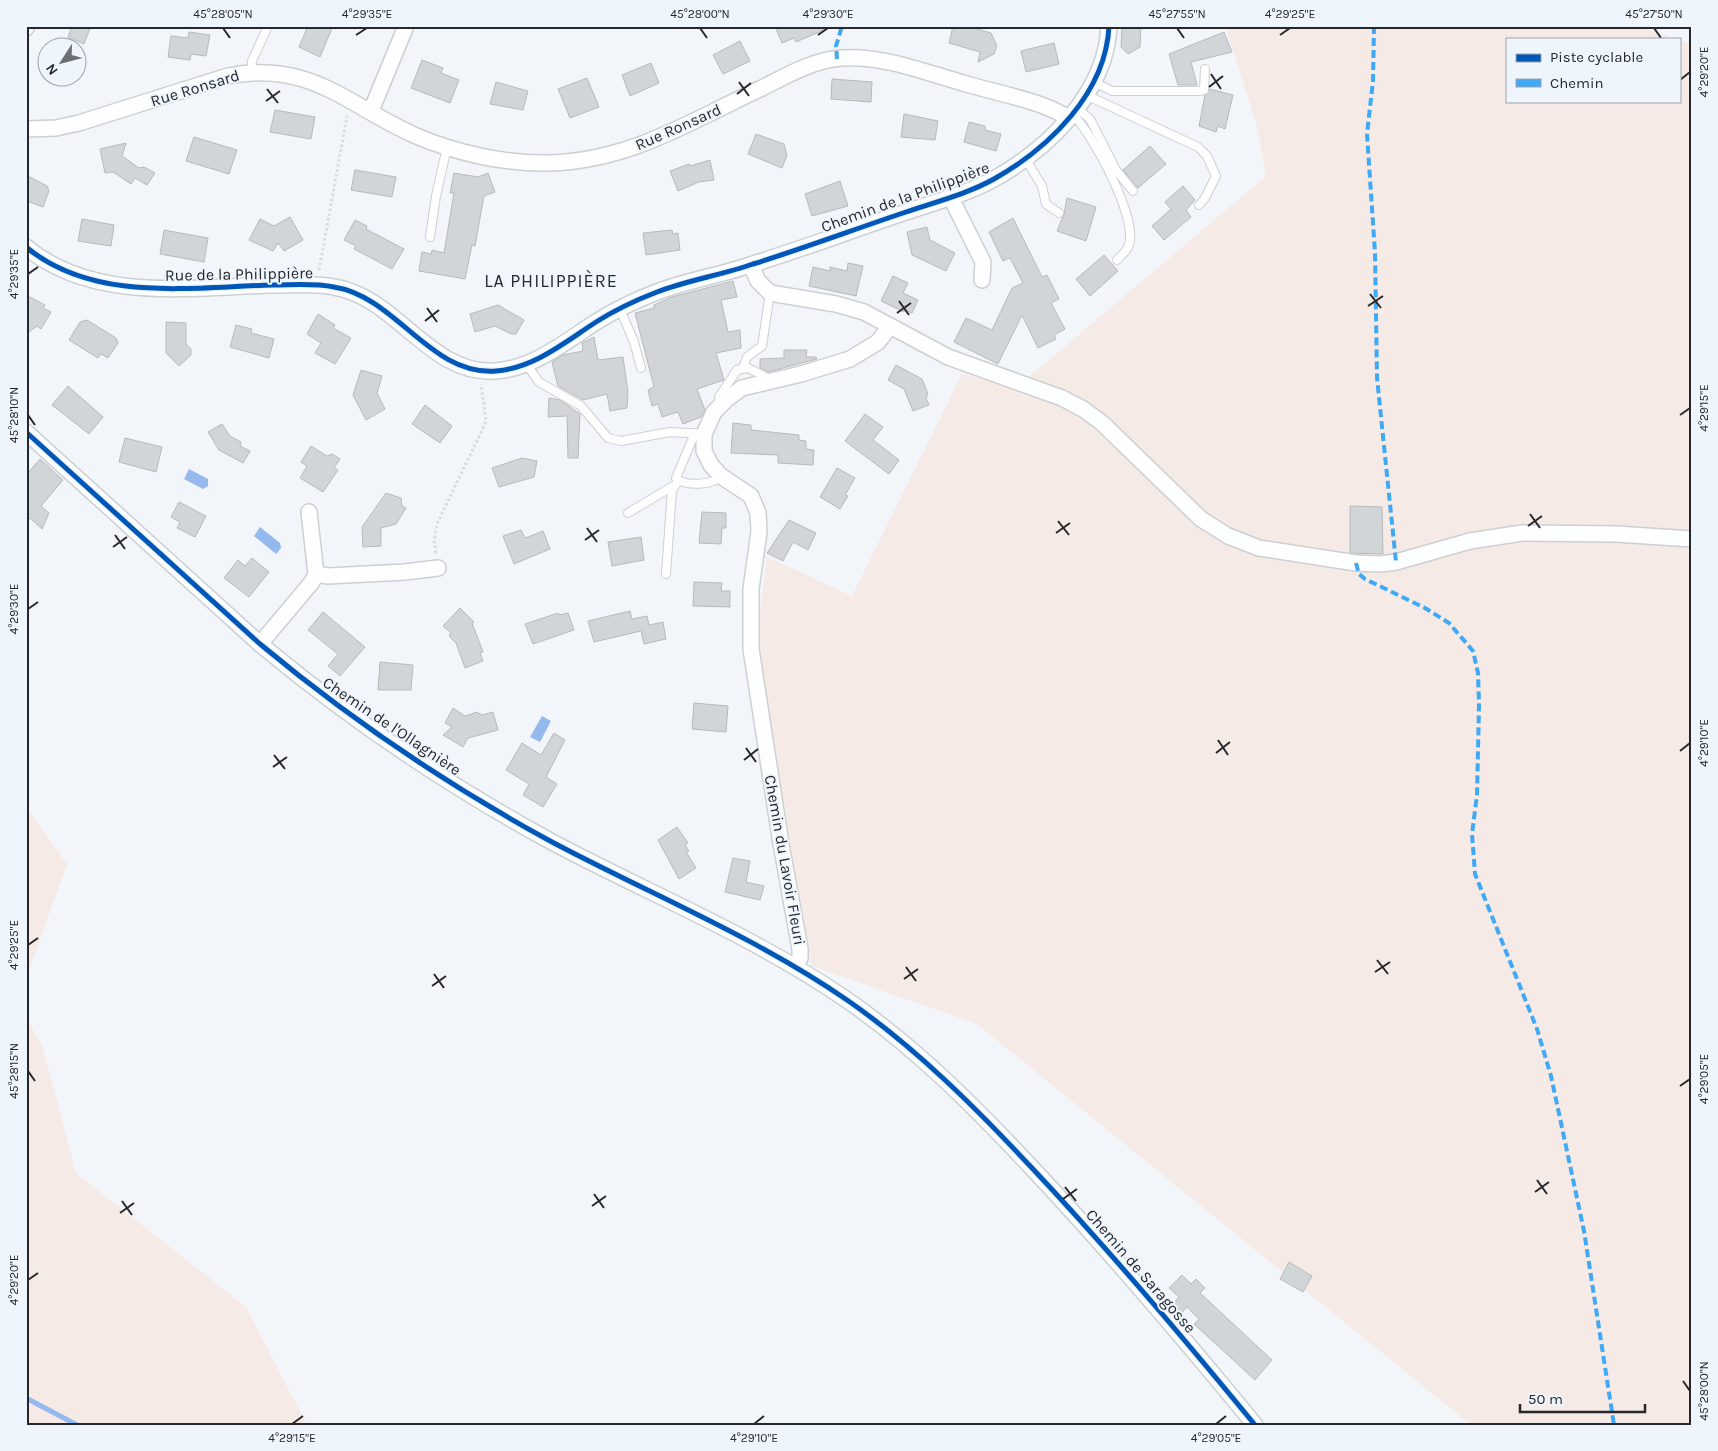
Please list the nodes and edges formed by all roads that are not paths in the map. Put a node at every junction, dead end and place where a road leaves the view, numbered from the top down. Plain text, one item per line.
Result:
1 (268, 26) edge
2 (406, 26) edge
3 (1109, 26) edge
4 (1205, 69) dead end
5 (251, 72) junction
6 (1094, 82) junction
7 (1086, 95) junction
8 (371, 111) junction
9 (1072, 114) junction
10 (26, 129) edge
11 (447, 146) junction
12 (1025, 158) junction
13 (1133, 191) dead end
14 (950, 196) junction
15 (1199, 205) dead end
16 (1059, 213) dead end
17 (430, 237) dead end
18 (26, 247) edge
19 (1117, 260) dead end
20 (751, 265) junction
21 (982, 280) dead end
22 (770, 292) junction
23 (620, 309) junction
24 (890, 326) junction
25 (527, 365) junction
26 (641, 368) dead end
27 (743, 368) junction
28 (767, 381) junction
29 (722, 404) junction
30 (26, 432) edge
31 (699, 434) junction
32 (721, 476) junction
33 (676, 483) junction
34 (308, 512) dead end
35 (628, 513) dead end
36 (1692, 539) edge
37 (438, 568) road end
38 (316, 574) junction
39 (666, 574) dead end
40 (260, 644) junction
41 (796, 966) junction
42 (1255, 1425) edge

1 - 5 lane
2 - 8 street
3 - 6 street, Chemin de la Philippière
4 - 6 lane
5 - 8 street, Rue Ronsard
5 - 10 street, Rue Ronsard
6 - 7 street, Chemin de la Philippière
7 - 9 street, Chemin de la Philippière
7 - 15 lane
8 - 11 street, Rue Ronsard
9 - 11 street, Rue Ronsard
9 - 12 street, Chemin de la Philippière
9 - 13 lane
9 - 19 lane
11 - 17 lane
12 - 14 street, Chemin de la Philippière
12 - 16 lane
14 - 20 street, Chemin de la Philippière
14 - 21 street, Chemin de la Philippière
18 - 25 street, Rue de la Philippière
20 - 22 street
20 - 23 street, Chemin de la Philippière
22 - 24 street
22 - 27 lane
23 - 25 street, Rue de la Philippière
23 - 26 lane
24 - 28 street
24 - 36 street
25 - 31 lane
27 - 28 lane
27 - 29 lane
28 - 29 street
29 - 31 street
30 - 40 street, Chemin de l'Ollagnière
31 - 32 street, Chemin du Lavoir Fleuri
31 - 33 lane
32 - 33 lane
32 - 41 street, Chemin du Lavoir Fleuri
33 - 35 lane
33 - 39 lane
34 - 38 street
37 - 38 street
38 - 40 street
40 - 41 street, Chemin de l'Ollagnière
41 - 42 street, Chemin de Saragosse

